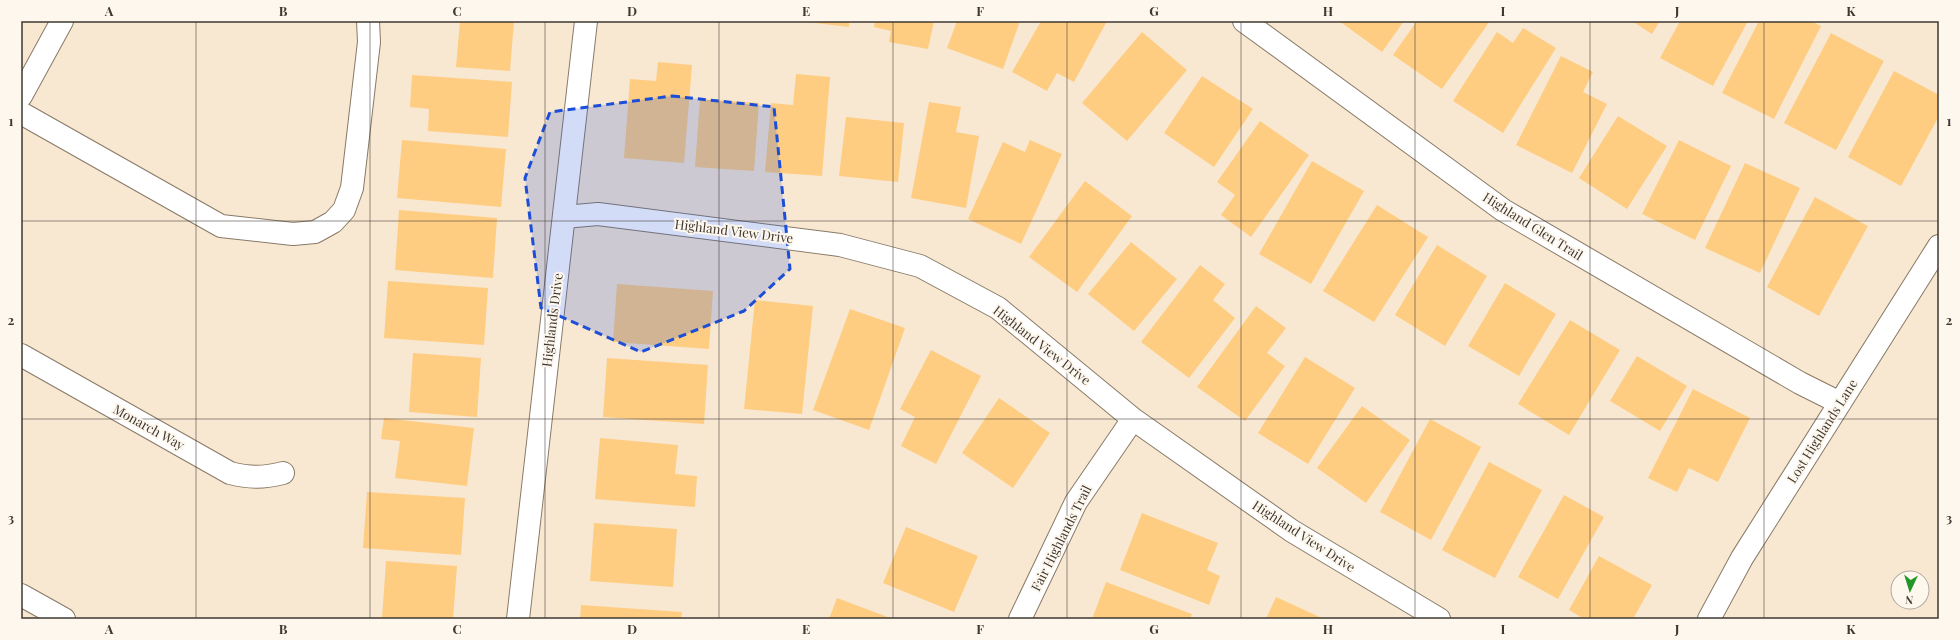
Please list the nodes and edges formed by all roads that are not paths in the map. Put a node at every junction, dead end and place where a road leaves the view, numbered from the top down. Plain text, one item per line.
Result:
1 (62, 21) edge
2 (368, 21) edge
3 (586, 21) edge
4 (1244, 21) edge
5 (21, 96) edge
6 (21, 113) edge
7 (564, 217) junction
8 (1939, 246) edge
9 (21, 355) edge
10 (1840, 403) junction
11 (1133, 420) junction
12 (283, 474) dead end
13 (21, 595) edge
14 (64, 619) edge
15 (518, 619) edge
16 (1020, 619) edge
17 (1439, 619) edge
18 (1709, 619) edge

1 - 5 street
2 - 6 street
3 - 7 street, Highlands Drive
4 - 10 street, Highland Glen Trail
7 - 11 street, Highland View Drive
7 - 15 street, Highlands Drive
8 - 10 street, Lost Highlands Lane
9 - 12 street, Monarch Way
10 - 18 street, Lost Highlands Lane
11 - 16 street, Fair Highlands Trail
11 - 17 street, Highland View Drive
13 - 14 street

